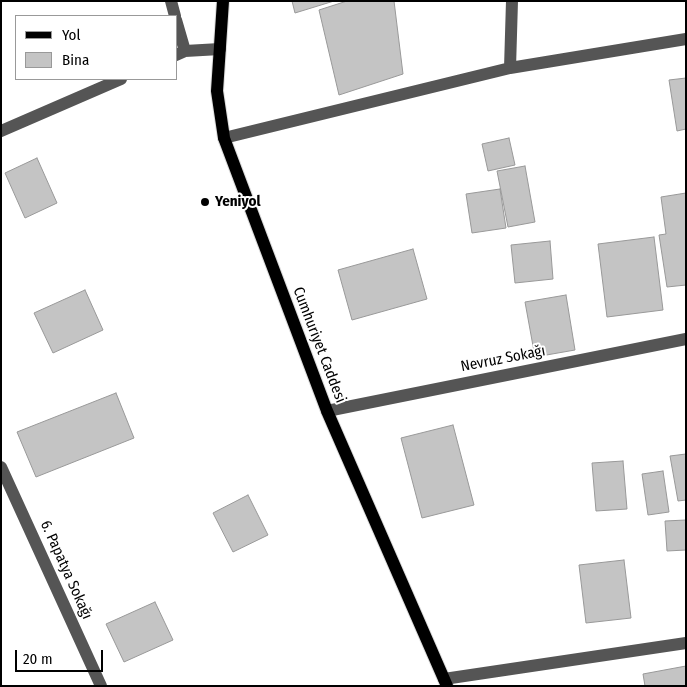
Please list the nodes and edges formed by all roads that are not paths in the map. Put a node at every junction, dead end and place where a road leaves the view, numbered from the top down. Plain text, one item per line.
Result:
1 (171, 1) edge
2 (223, 1) edge
3 (512, 1) edge
4 (175, 15) edge
5 (178, 36) edge
6 (686, 39) edge
7 (220, 49) junction
8 (180, 53) edge
9 (510, 68) junction
10 (119, 80) edge
11 (1, 131) edge
12 (224, 138) junction
13 (686, 339) edge
14 (326, 411) junction
15 (1, 467) edge
16 (686, 643) edge
17 (446, 683) edge
18 (101, 686) edge

1 - 4 street
2 - 7 main road, Cumhuriyet Caddesi
3 - 9 street
5 - 8 street
6 - 9 street
7 - 8 street
7 - 12 main road, Cumhuriyet Caddesi
9 - 12 street
10 - 11 street
12 - 14 main road, Cumhuriyet Caddesi
13 - 14 street, Nevruz Sokağı
14 - 17 main road, Cumhuriyet Caddesi
15 - 18 street, 6. Papatya Sokağı
16 - 17 street

